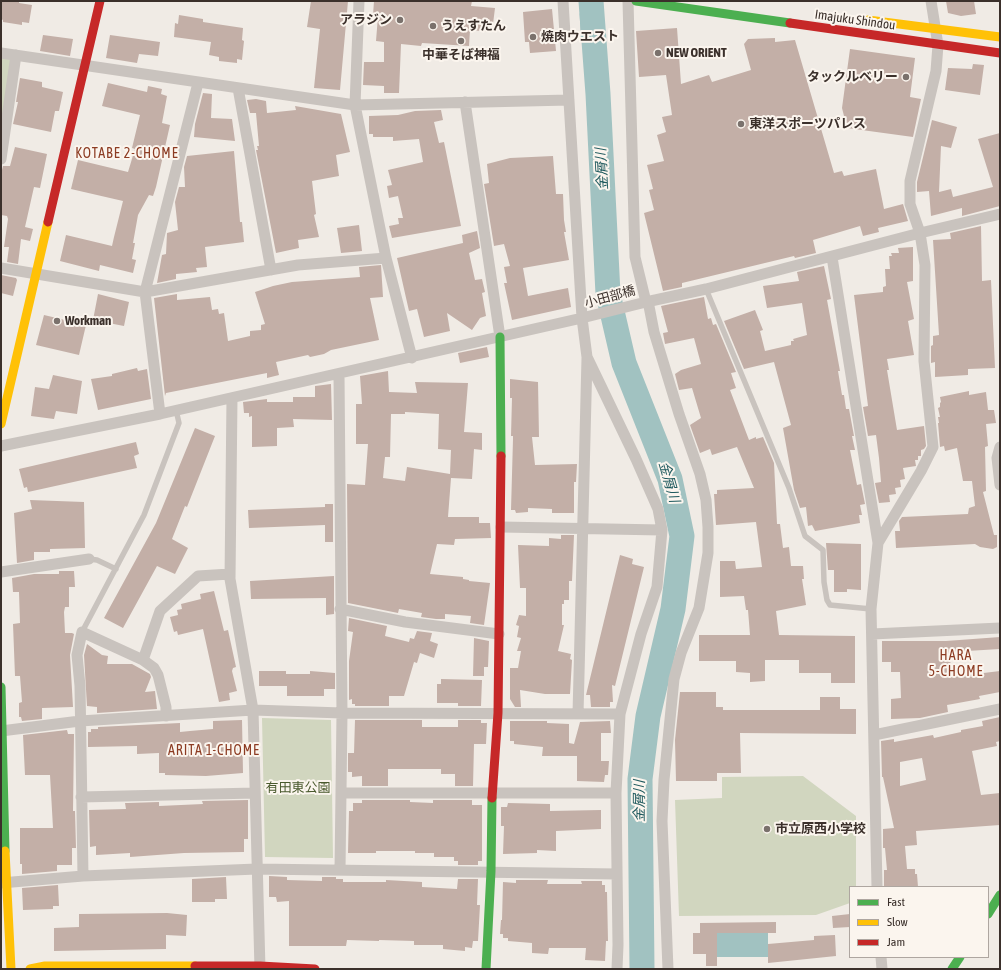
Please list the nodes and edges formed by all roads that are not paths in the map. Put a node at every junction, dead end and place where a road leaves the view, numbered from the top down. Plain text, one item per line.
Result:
1 (100, 1) edge
2 (359, 1) edge
3 (563, 1) edge
4 (628, 1) edge
5 (636, 1) edge
6 (931, 1) edge
7 (855, 19) dead end
8 (934, 29) junction
9 (1000, 38) edge
10 (938, 45) junction
11 (1, 53) edge
12 (1000, 53) edge
13 (16, 55) junction
14 (84, 66) junction
15 (198, 83) junction
16 (238, 88) junction
17 (569, 100) junction
18 (464, 102) junction
19 (355, 105) junction
20 (1, 159) edge
21 (1000, 214) edge
22 (920, 233) junction
23 (832, 257) junction
24 (386, 258) junction
25 (1, 268) edge
26 (271, 270) junction
27 (37, 274) junction
28 (706, 289) junction
29 (144, 292) junction
30 (647, 302) junction
31 (582, 318) junction
32 (500, 337) junction
33 (586, 357) junction
34 (412, 358) junction
35 (339, 374) junction
36 (232, 398) junction
37 (176, 410) junction
38 (160, 414) junction
39 (1, 424) edge
40 (1, 446) edge
41 (1000, 447) edge
42 (1000, 484) edge
43 (501, 527) junction
44 (583, 528) junction
45 (662, 530) junction
46 (878, 543) junction
47 (89, 559) joint
48 (116, 569) junction
49 (1, 572) edge
50 (230, 574) junction
51 (871, 608) junction
52 (340, 609) junction
53 (1000, 628) edge
54 (82, 632) junction
55 (499, 634) junction
56 (872, 634) junction
57 (143, 660) junction
58 (1, 687) edge
59 (1000, 709) edge
60 (253, 710) junction
61 (342, 713) junction
62 (498, 714) junction
63 (578, 714) junction
64 (620, 714) junction
65 (166, 716) junction
66 (80, 721) junction
67 (1, 731) edge
68 (874, 735) junction
69 (255, 793) junction
70 (341, 793) junction
71 (616, 793) junction
72 (492, 794) junction
73 (81, 797) junction
74 (257, 869) junction
75 (340, 870) junction
76 (491, 872) junction
77 (617, 874) junction
78 (83, 876) junction
79 (4, 882) edge
80 (877, 886) edge
81 (1000, 895) edge
82 (989, 912) edge
83 (881, 958) edge
84 (959, 958) edge
85 (144, 968) edge
86 (260, 968) edge
87 (11, 969) edge
88 (30, 969) edge
89 (315, 969) edge
90 (486, 969) edge
91 (617, 969) edge
92 (668, 969) edge
93 (882, 969) edge
94 (952, 969) edge

1 - 14 main road
2 - 19 street
3 - 17 street
4 - 30 street
5 - 10 main road, Imajuku Shindou
6 - 8 street
7 - 8 main road, Imajuku Shindou
8 - 9 main road, Imajuku Shindou
8 - 10 street
10 - 12 main road, Imajuku Shindou
10 - 22 street
11 - 13 street
13 - 14 street
13 - 20 street
14 - 15 street
14 - 27 main road
15 - 16 street
15 - 29 street
16 - 19 street
16 - 26 street
17 - 18 street
17 - 31 street
18 - 19 street
18 - 32 street
19 - 24 street
21 - 22 street, 小田部橋
22 - 23 street, 小田部橋
22 - 46 street
23 - 28 street, 小田部橋
23 - 46 street
24 - 26 street
24 - 34 street
25 - 27 street
26 - 29 street
27 - 29 street
27 - 39 main road
28 - 30 street, 小田部橋
28 - 51 lane
29 - 38 street
30 - 31 street, 小田部橋
30 - 92 street
31 - 32 street, 小田部橋
31 - 33 street
32 - 34 street, 小田部橋
32 - 43 main road
33 - 44 street
33 - 45 street
34 - 35 street, 小田部橋
35 - 36 street, 小田部橋
35 - 52 street
36 - 37 street, 小田部橋
36 - 50 street
37 - 38 street, 小田部橋
37 - 48 lane
38 - 40 street, 小田部橋
41 - 42 street
43 - 44 street
43 - 55 main road
44 - 45 street
44 - 63 street
45 - 64 street
46 - 51 street
47 - 48 lane
47 - 49 street
48 - 54 lane
50 - 57 street
50 - 60 street
51 - 56 street
52 - 55 street
52 - 61 street
53 - 56 street
54 - 57 street
54 - 66 street
55 - 62 main road
56 - 68 street
57 - 65 street
58 - 67 main road
59 - 68 street
60 - 61 street
60 - 65 street
60 - 69 street
61 - 62 street
61 - 70 street
62 - 63 street
62 - 72 main road
63 - 64 street
64 - 71 street
65 - 66 street
66 - 67 street
66 - 73 street
67 - 79 main road
68 - 80 street
69 - 73 street
69 - 74 street
70 - 72 street
70 - 75 street
71 - 72 street
71 - 77 street
72 - 76 main road
73 - 78 street
74 - 75 street
74 - 78 street
74 - 86 street
75 - 76 street
76 - 77 street
76 - 90 main road
77 - 91 street
78 - 79 street
79 - 87 main road
81 - 82 main road
83 - 93 street
84 - 94 main road
85 - 86 main road
85 - 88 main road
86 - 89 main road

